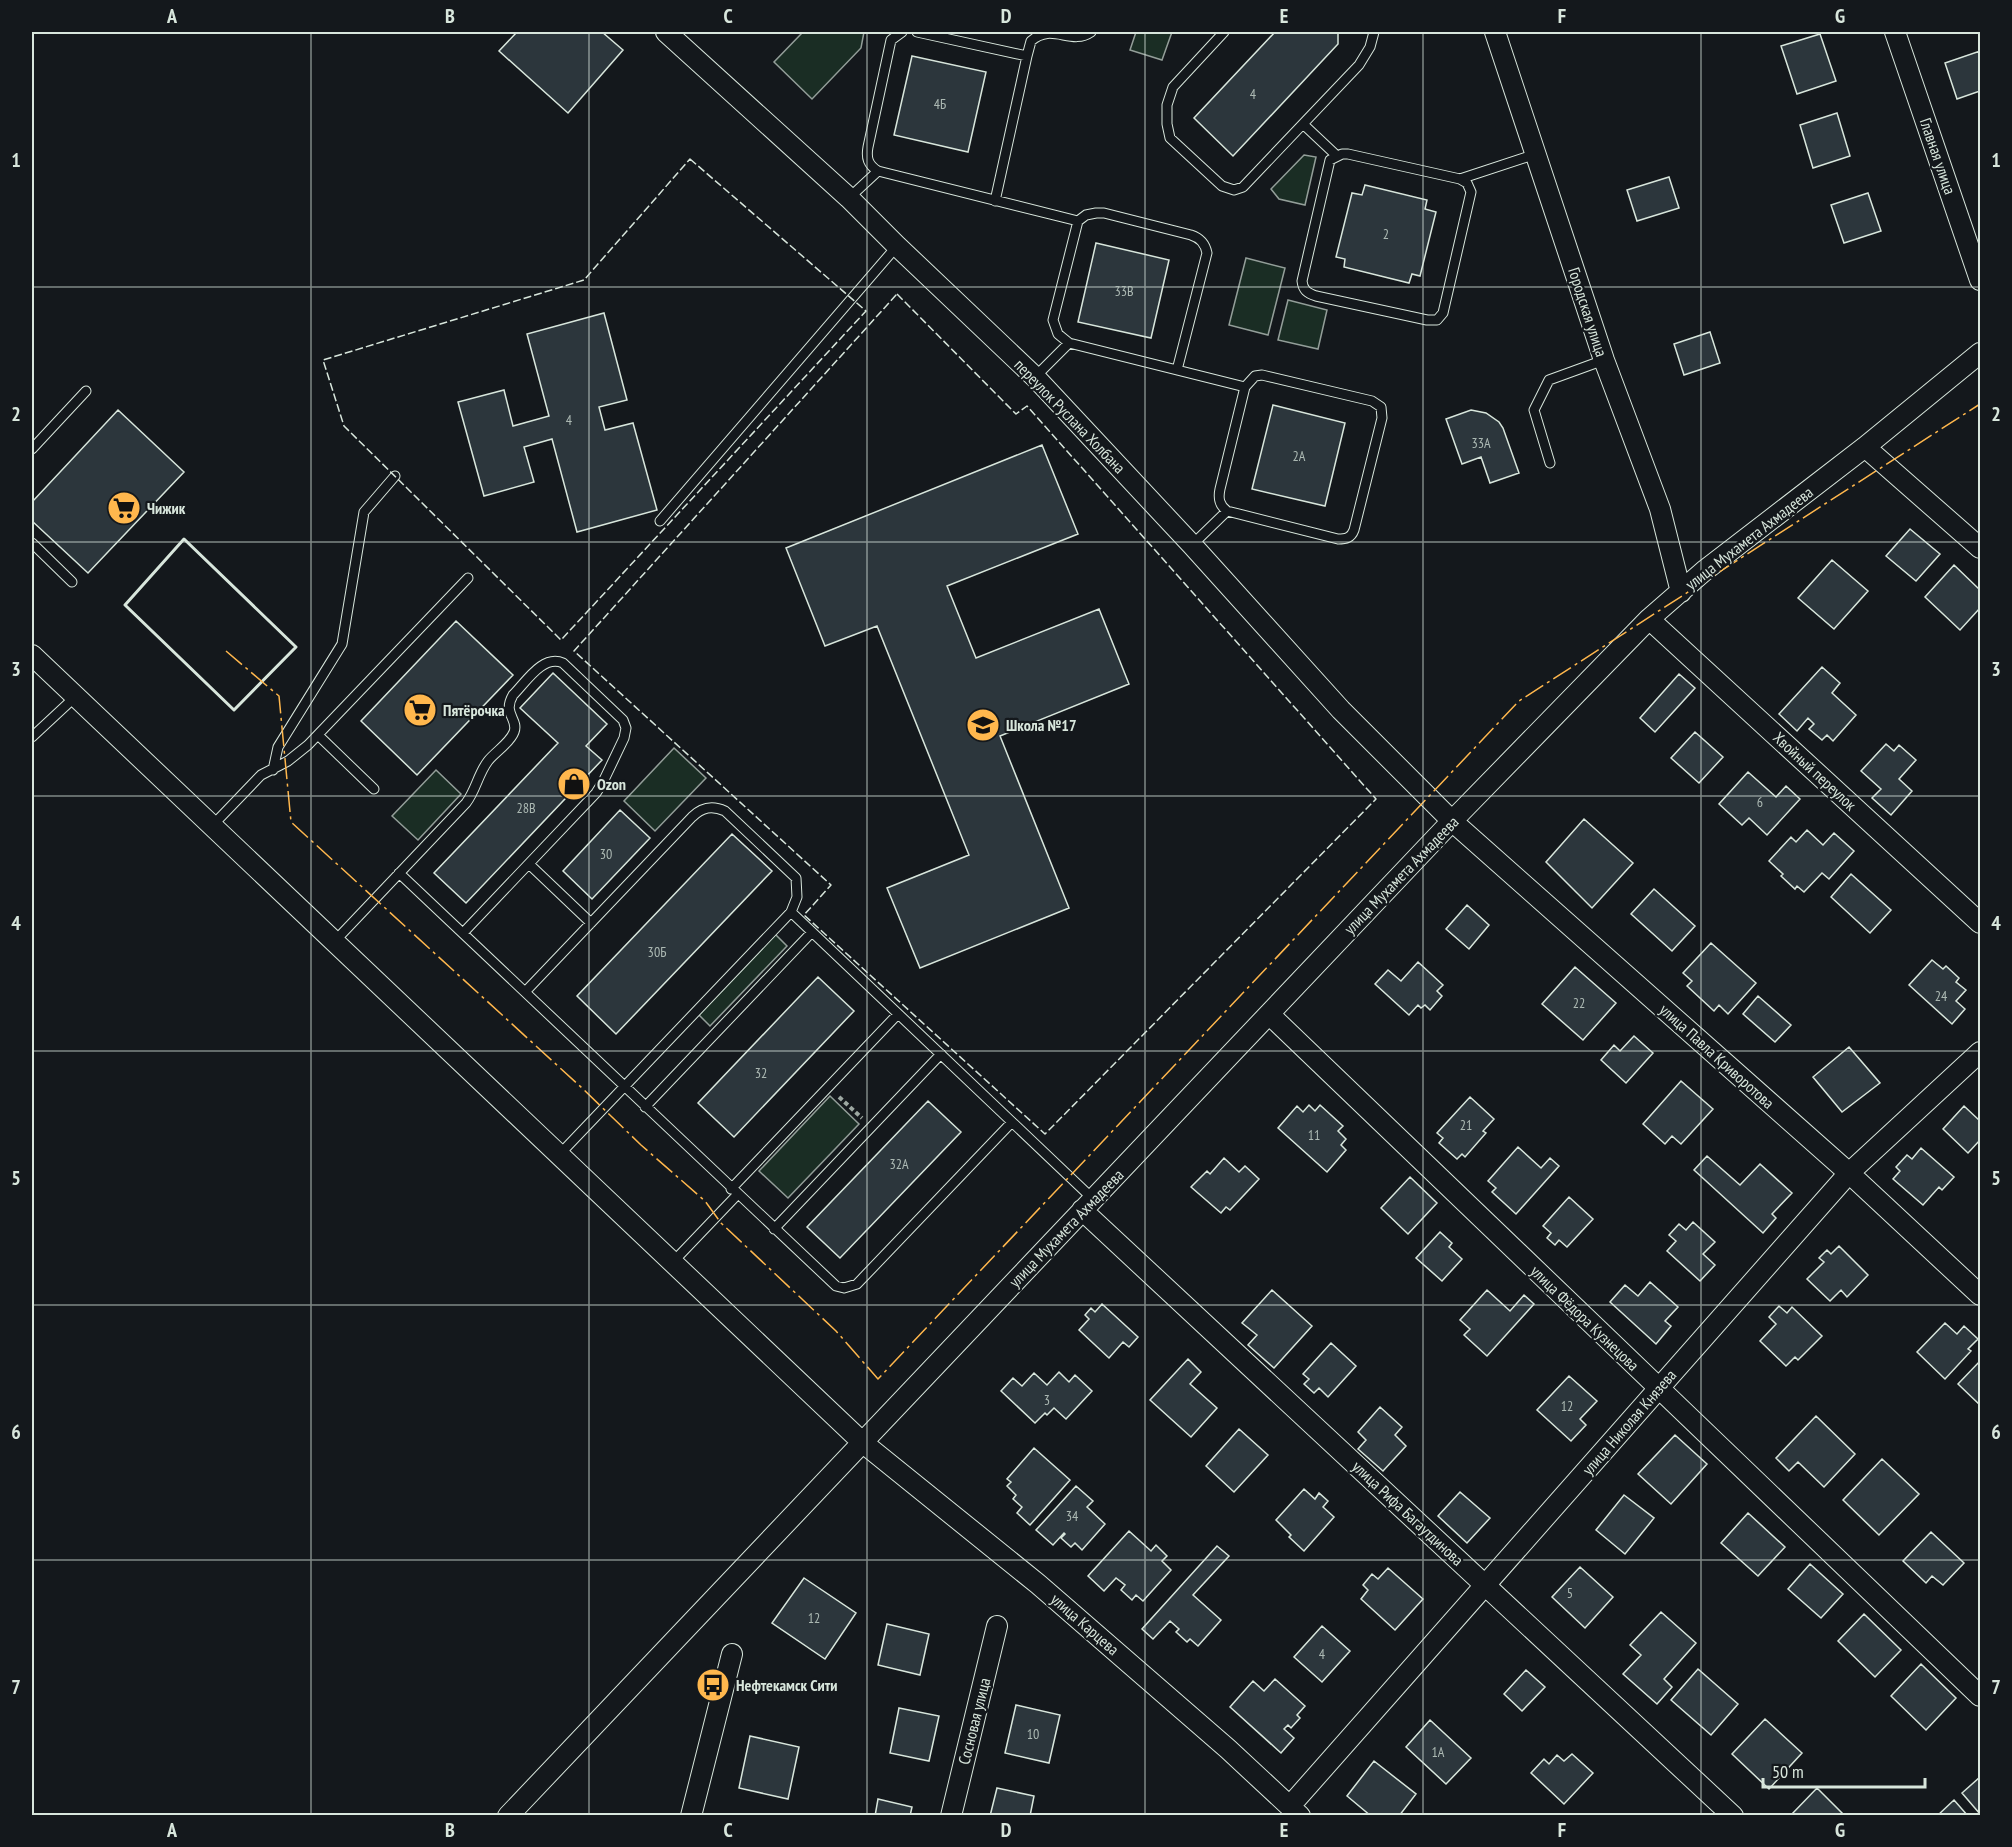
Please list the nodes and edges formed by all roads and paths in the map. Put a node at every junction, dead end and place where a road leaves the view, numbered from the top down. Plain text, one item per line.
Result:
1 (666, 32) edge
2 (902, 32) edge
3 (917, 32) edge
4 (1091, 32) edge
5 (1224, 32) edge
6 (1374, 32) edge
7 (1495, 32) edge
8 (1895, 32) edge
9 (961, 36) edge
10 (1028, 56) junction
11 (1303, 124) junction
12 (1536, 154) junction
13 (1337, 156) junction
14 (878, 171) junction
15 (1460, 179) junction
16 (849, 198) junction
17 (995, 201) junction
18 (1078, 221) junction
19 (897, 246) junction
20 (1980, 280) edge
21 (1069, 343) junction
22 (1980, 353) edge
23 (1604, 360) junction
24 (1178, 370) junction
25 (1035, 377) junction
26 (1245, 387) junction
27 (86, 391) dead end
28 (1865, 447) junction
29 (32, 449) edge
30 (1550, 463) dead end
31 (395, 476) dead end
32 (1227, 511) junction
33 (660, 521) dead end
34 (32, 543) edge
35 (1192, 545) junction
36 (1980, 548) edge
37 (468, 578) dead end
38 (72, 582) dead end
39 (1681, 592) junction
40 (1649, 619) junction
41 (32, 655) edge
42 (75, 697) junction
43 (318, 735) junction
44 (32, 737) edge
45 (273, 770) junction
46 (374, 789) dead end
47 (1452, 820) junction
48 (212, 826) junction
49 (529, 864) junction
50 (399, 873) junction
51 (791, 912) junction
52 (591, 923) junction
53 (1980, 923) edge
54 (812, 932) junction
55 (463, 933) junction
56 (334, 942) junction
57 (525, 992) junction
58 (898, 1014) junction
59 (1269, 1014) junction
60 (1980, 1052) edge
61 (941, 1054) junction
62 (624, 1087) junction
63 (828, 1087) junction
64 (645, 1107) junction
65 (1012, 1122) junction
66 (871, 1127) junction
67 (559, 1155) junction
68 (1849, 1173) junction
69 (734, 1192) junction
70 (1088, 1205) junction
71 (774, 1229) junction
72 (672, 1263) junction
73 (1980, 1295) edge
74 (1658, 1389) junction
75 (862, 1442) junction
76 (1485, 1585) junction
77 (997, 1626) dead end
78 (732, 1654) dead end
79 (1980, 1696) edge
80 (1295, 1811) edge
81 (508, 1815) edge
82 (691, 1815) edge
83 (951, 1815) edge
84 (1733, 1815) edge

1 - 16 street, переулок Руслана Холбана
2 - 14 lane
3 - 9 lane
4 - 10 lane
5 - 11 lane
6 - 11 lane
7 - 12 street, Городская улица
8 - 20 street, Главная улица
9 - 10 lane
10 - 17 lane
11 - 13 lane
12 - 15 lane
12 - 23 street, Городская улица
13 - 15 lane
13 - 15 lane
14 - 16 lane
14 - 17 lane
16 - 19 street, переулок Руслана Холбана
17 - 18 lane
18 - 21 lane
18 - 24 lane
19 - 25 street, переулок Руслана Холбана
19 - 33 lane
21 - 24 lane
21 - 25 lane
22 - 28 street, улица Мухамета Ахмадеева
23 - 30 lane
23 - 39 street, Городская улица
24 - 26 lane
25 - 35 street, переулок Руслана Холбана
26 - 32 lane
26 - 32 lane
27 - 29 lane
28 - 36 street
28 - 39 street, улица Мухамета Ахмадеева
31 - 45 lane
32 - 35 lane
34 - 38 lane
35 - 47 street, переулок Руслана Холбана
37 - 43 lane
39 - 40 street, улица Мухамета Ахмадеева
40 - 47 street, улица Мухамета Ахмадеева
40 - 53 street, Хвойный переулок
41 - 42 street, улица Карцева
42 - 44 lane
42 - 48 street, улица Карцева
43 - 45 lane
43 - 46 lane
45 - 48 lane
47 - 59 street, улица Мухамета Ахмадеева
47 - 68 street, улица Павла Криворотова
48 - 56 street, улица Карцева
49 - 50 lane
49 - 52 lane
49 - 55 lane
50 - 55 lane
50 - 56 lane
51 - 52 lane
51 - 54 lane
51 - 62 lane
52 - 57 lane
54 - 58 lane
54 - 64 lane
55 - 57 lane
56 - 67 street, улица Карцева
57 - 62 lane
58 - 61 lane
58 - 63 lane
59 - 70 street, улица Мухамета Ахмадеева
59 - 74 street, улица Фёдора Кузнецова
60 - 68 street, улица Николая Князева
61 - 65 lane
61 - 66 lane
62 - 64 lane
62 - 67 lane
63 - 66 path
63 - 69 lane
64 - 69 lane
65 - 70 lane
65 - 71 lane
66 - 71 lane
67 - 72 street, улица Карцева
68 - 73 street, улица Павла Криворотова
68 - 74 street, улица Николая Князева
69 - 71 lane
69 - 72 lane
70 - 75 street, улица Мухамета Ахмадеева
70 - 76 street, улица Рифа Багаутдинова
72 - 75 street, улица Карцева
74 - 76 street, улица Николая Князева
74 - 79 street, улица Фёдора Кузнецова
75 - 80 street, улица Карцева
75 - 81 street, улица Мухамета Ахмадеева
76 - 80 street, улица Николая Князева
76 - 84 street, улица Рифа Багаутдинова
77 - 83 street, Сосновая улица
78 - 82 street

